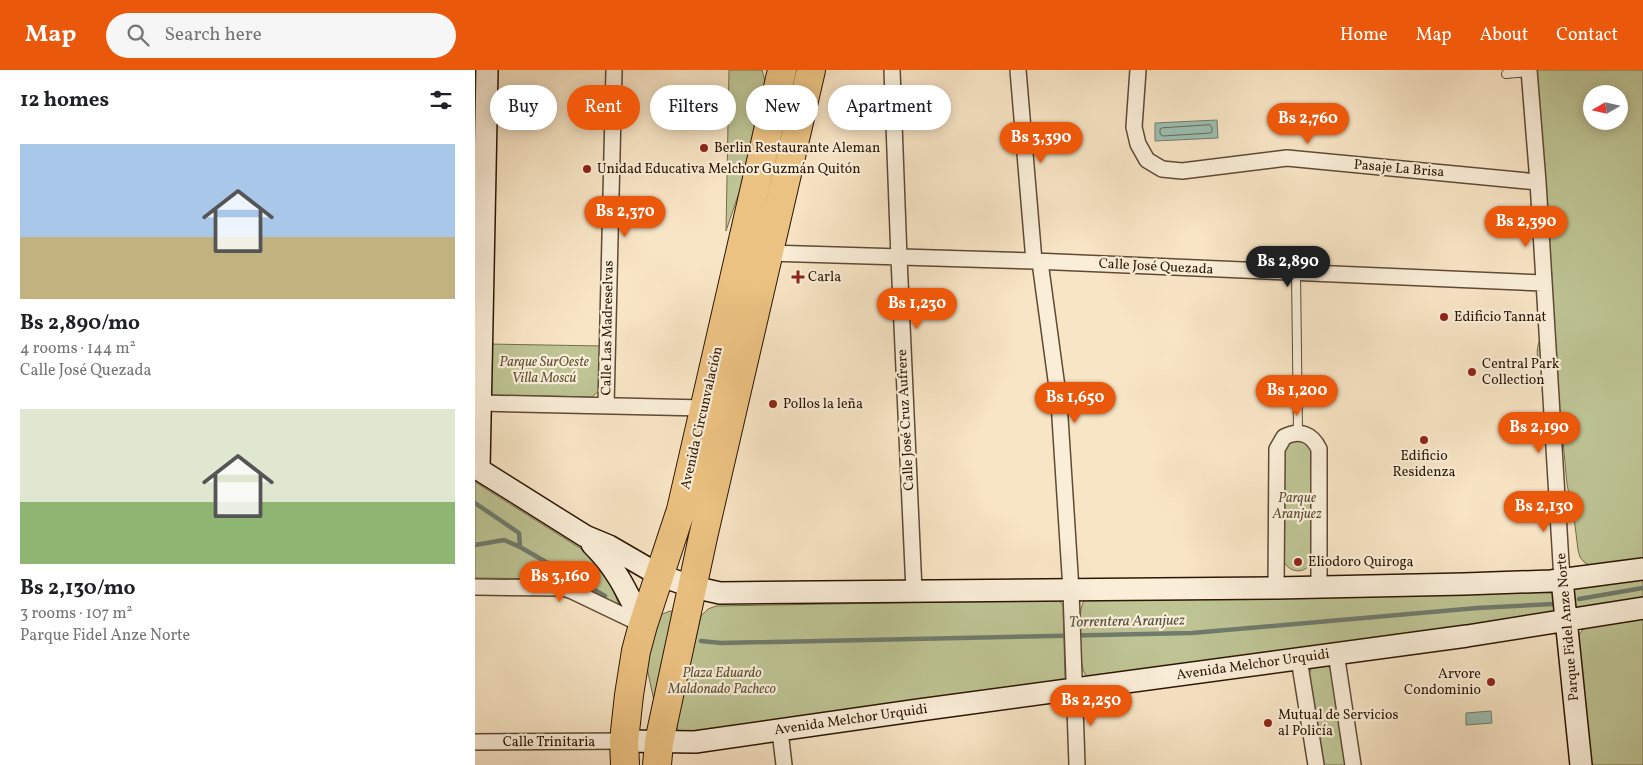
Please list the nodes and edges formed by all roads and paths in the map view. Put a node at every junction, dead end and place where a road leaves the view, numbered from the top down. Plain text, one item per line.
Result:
1 (487, 70) edge
2 (614, 70) edge
3 (782, 70) edge
4 (811, 70) edge
5 (892, 70) edge
6 (1018, 70) edge
7 (1138, 70) edge
8 (1529, 71) edge
9 (1507, 74) dead end
10 (1537, 182) junction
11 (768, 254) junction
12 (899, 258) junction
13 (1037, 262) junction
14 (1295, 273) junction
15 (1543, 282) junction
16 (480, 403) junction
17 (606, 406) junction
18 (704, 408) junction
19 (1298, 432) junction
20 (477, 468) edge
21 (585, 536) junction
22 (1643, 569) edge
23 (659, 575) junction
24 (1562, 580) junction
25 (475, 587) edge
26 (693, 587) junction
27 (1319, 587) junction
28 (1276, 588) junction
29 (1071, 590) junction
30 (915, 591) junction
31 (1643, 608) edge
32 (1566, 621) junction
33 (643, 625) junction
34 (1336, 653) junction
35 (1299, 659) junction
36 (1075, 689) junction
37 (780, 731) junction
38 (475, 742) edge
39 (624, 753) edge
40 (658, 754) edge
41 (784, 765) edge
42 (1077, 765) edge
43 (1316, 765) edge
44 (1353, 765) edge
45 (1581, 765) edge

1 - 16 main road
2 - 17 street, Calle Las Madreselvas
3 - 18 highway, Avenida Circunvalación
4 - 11 highway, Avenida Circunvalación
5 - 12 street, Calle José Cruz Aufrere
6 - 13 street
7 - 10 street, Pasaje La Brisa
8 - 9 lane
8 - 10 street, Parque Fidel Anze Norte
10 - 15 street, Parque Fidel Anze Norte
11 - 12 street, Calle José Quezada
11 - 26 highway, Avenida Circunvalación
12 - 13 street, Calle José Quezada
12 - 30 street, Calle José Cruz Aufrere
13 - 14 street, Calle José Quezada
13 - 29 street
14 - 15 street, Calle José Quezada
14 - 19 lane
15 - 24 street, Parque Fidel Anze Norte
16 - 17 street
16 - 20 main road
17 - 18 street
18 - 23 highway, Avenida Circunvalación
19 - 27 street
19 - 28 street
20 - 21 main road
21 - 23 main road
21 - 33 main road
22 - 24 main road
23 - 26 main road
23 - 33 highway, Avenida Circunvalación
24 - 27 main road
24 - 32 main road, Parque Fidel Anze Norte
25 - 33 street
26 - 30 main road
26 - 40 highway, Avenida Circunvalación
27 - 28 main road
28 - 29 main road
29 - 30 main road
29 - 36 street
31 - 32 main road, Avenida Melchor Urquidi
32 - 34 main road, Avenida Melchor Urquidi
32 - 45 main road, Parque Fidel Anze Norte
33 - 39 highway, Avenida Circunvalación
34 - 35 main road, Avenida Melchor Urquidi
34 - 44 street
35 - 36 main road, Avenida Melchor Urquidi
35 - 43 street
36 - 37 main road, Avenida Melchor Urquidi
36 - 42 street
37 - 40 main road, Avenida Melchor Urquidi
37 - 41 street
38 - 39 street, Calle Trinitaria
39 - 40 main road, Avenida Melchor Urquidi

